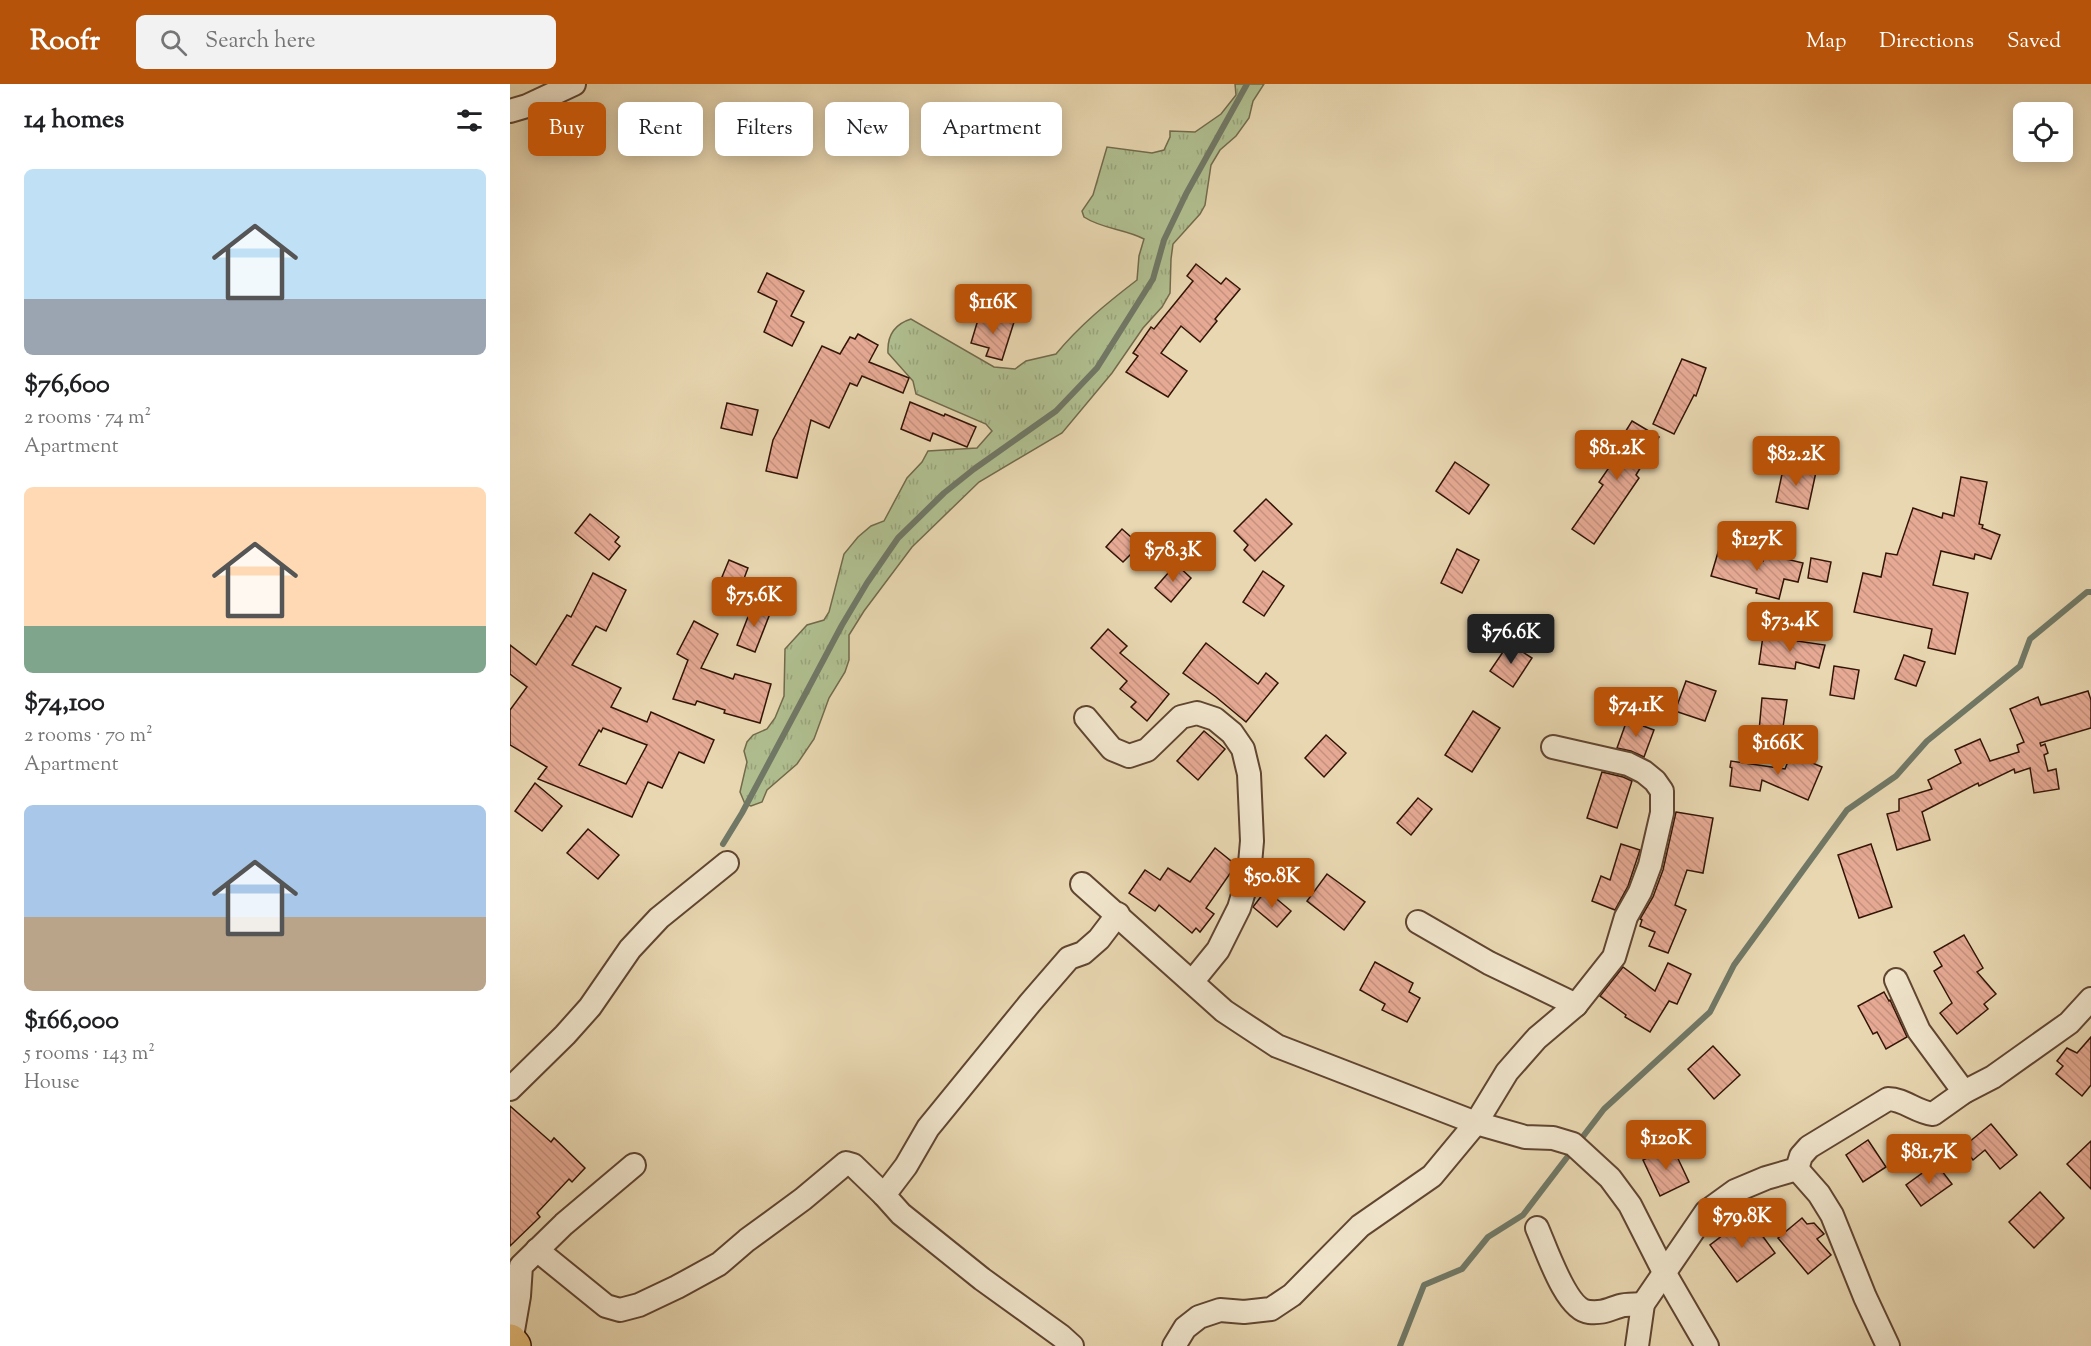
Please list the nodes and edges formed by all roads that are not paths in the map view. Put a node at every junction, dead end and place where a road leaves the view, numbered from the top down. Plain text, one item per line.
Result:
1 (574, 84) edge
2 (510, 111) edge
3 (1086, 718) dead end
4 (1553, 747) dead end
5 (727, 863) dead end
6 (1082, 884) dead end
7 (1118, 914) junction
8 (1418, 922) dead end
9 (1896, 980) dead end
10 (1192, 982) junction
11 (2091, 999) edge
12 (1576, 1005) junction
13 (510, 1089) edge
14 (1964, 1092) junction
15 (1476, 1123) junction
16 (634, 1165) dead end
17 (1797, 1168) junction
18 (884, 1195) junction
19 (1537, 1228) dead end
20 (537, 1250) junction
21 (1664, 1272) junction
22 (514, 1280) edge
23 (1643, 1304) junction
24 (512, 1343) edge
25 (1071, 1346) edge
26 (1174, 1346) edge
27 (1637, 1346) edge
28 (1707, 1346) edge
29 (1888, 1346) edge

1 - 2 street
3 - 10 street
4 - 12 street
5 - 13 street
6 - 7 street
7 - 10 street
7 - 18 street
8 - 12 street
9 - 14 street
10 - 15 street
11 - 14 street
12 - 15 street
14 - 17 street
15 - 21 street
15 - 26 street
16 - 20 street
17 - 21 street
17 - 29 street
18 - 20 street
18 - 25 street
19 - 23 street
20 - 22 street
21 - 23 street
21 - 28 street
22 - 24 street
23 - 27 street

